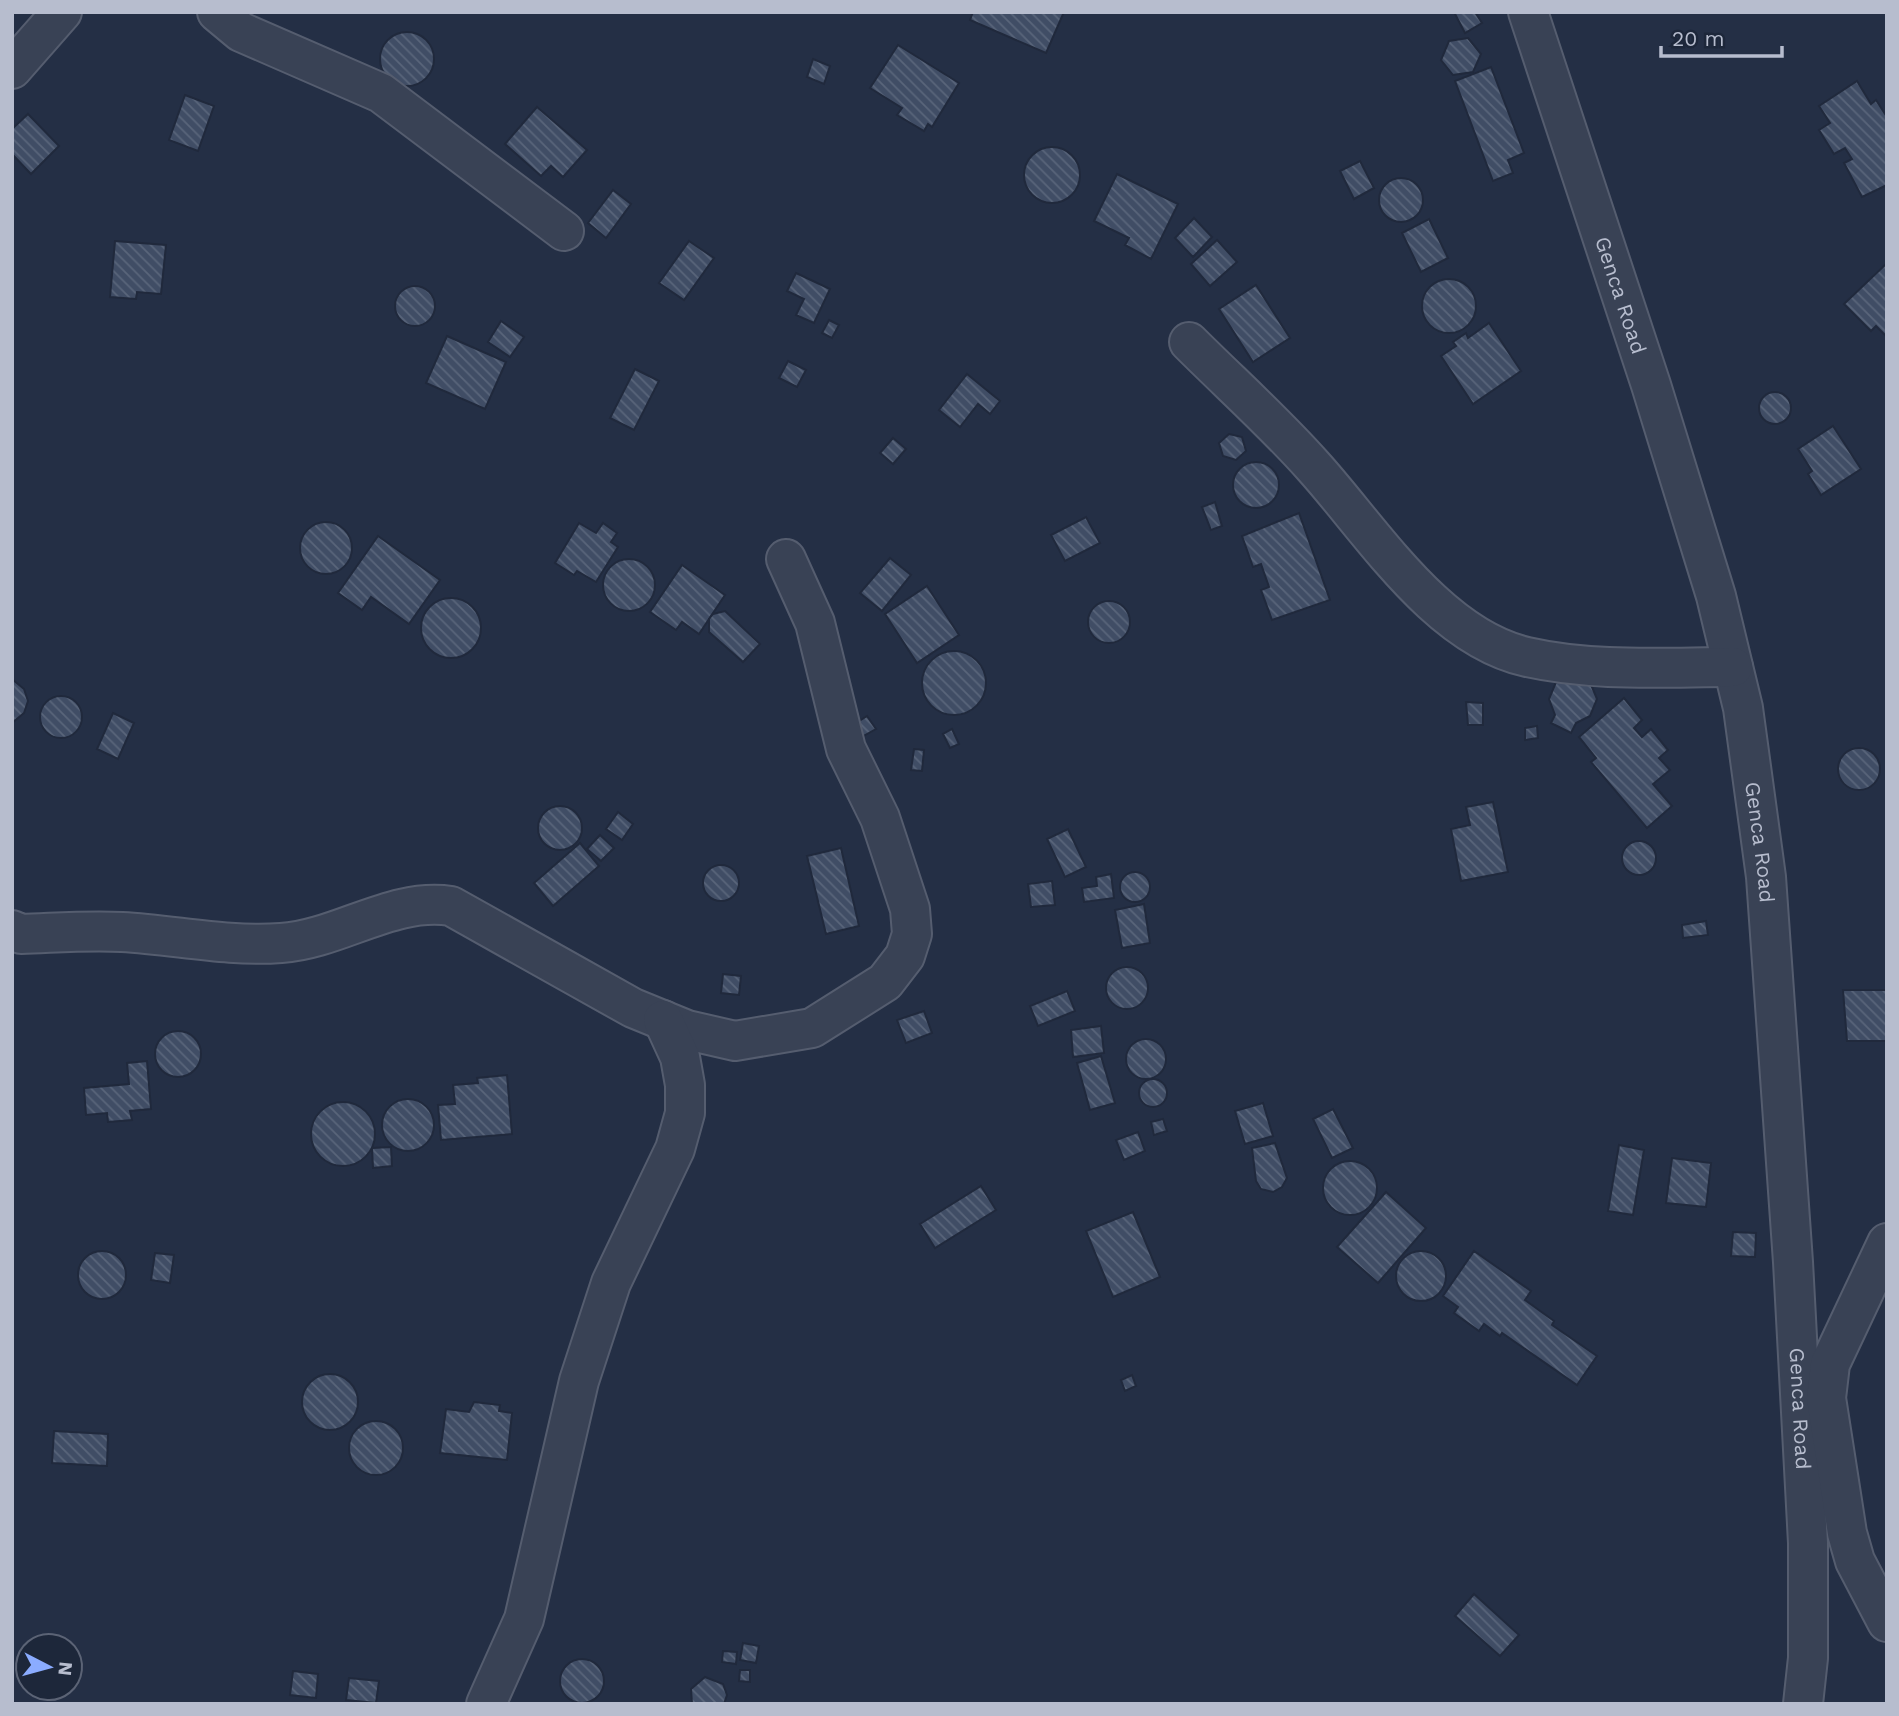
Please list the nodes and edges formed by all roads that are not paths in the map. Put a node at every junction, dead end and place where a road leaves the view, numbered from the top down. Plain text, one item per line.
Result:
1 (62, 12) edge
2 (217, 12) edge
3 (1528, 12) edge
4 (12, 69) edge
5 (564, 231) dead end
6 (1189, 342) dead end
7 (786, 559) dead end
8 (1733, 667) junction
9 (15, 941) edge
10 (663, 1020) junction
11 (1887, 1243) edge
12 (1887, 1622) edge
13 (485, 1704) edge
14 (1802, 1704) edge

1 - 4 street
2 - 5 street
3 - 8 street, Genca Road
6 - 8 street
7 - 10 street
8 - 14 street, Genca Road
9 - 10 street
10 - 13 street
11 - 12 street

